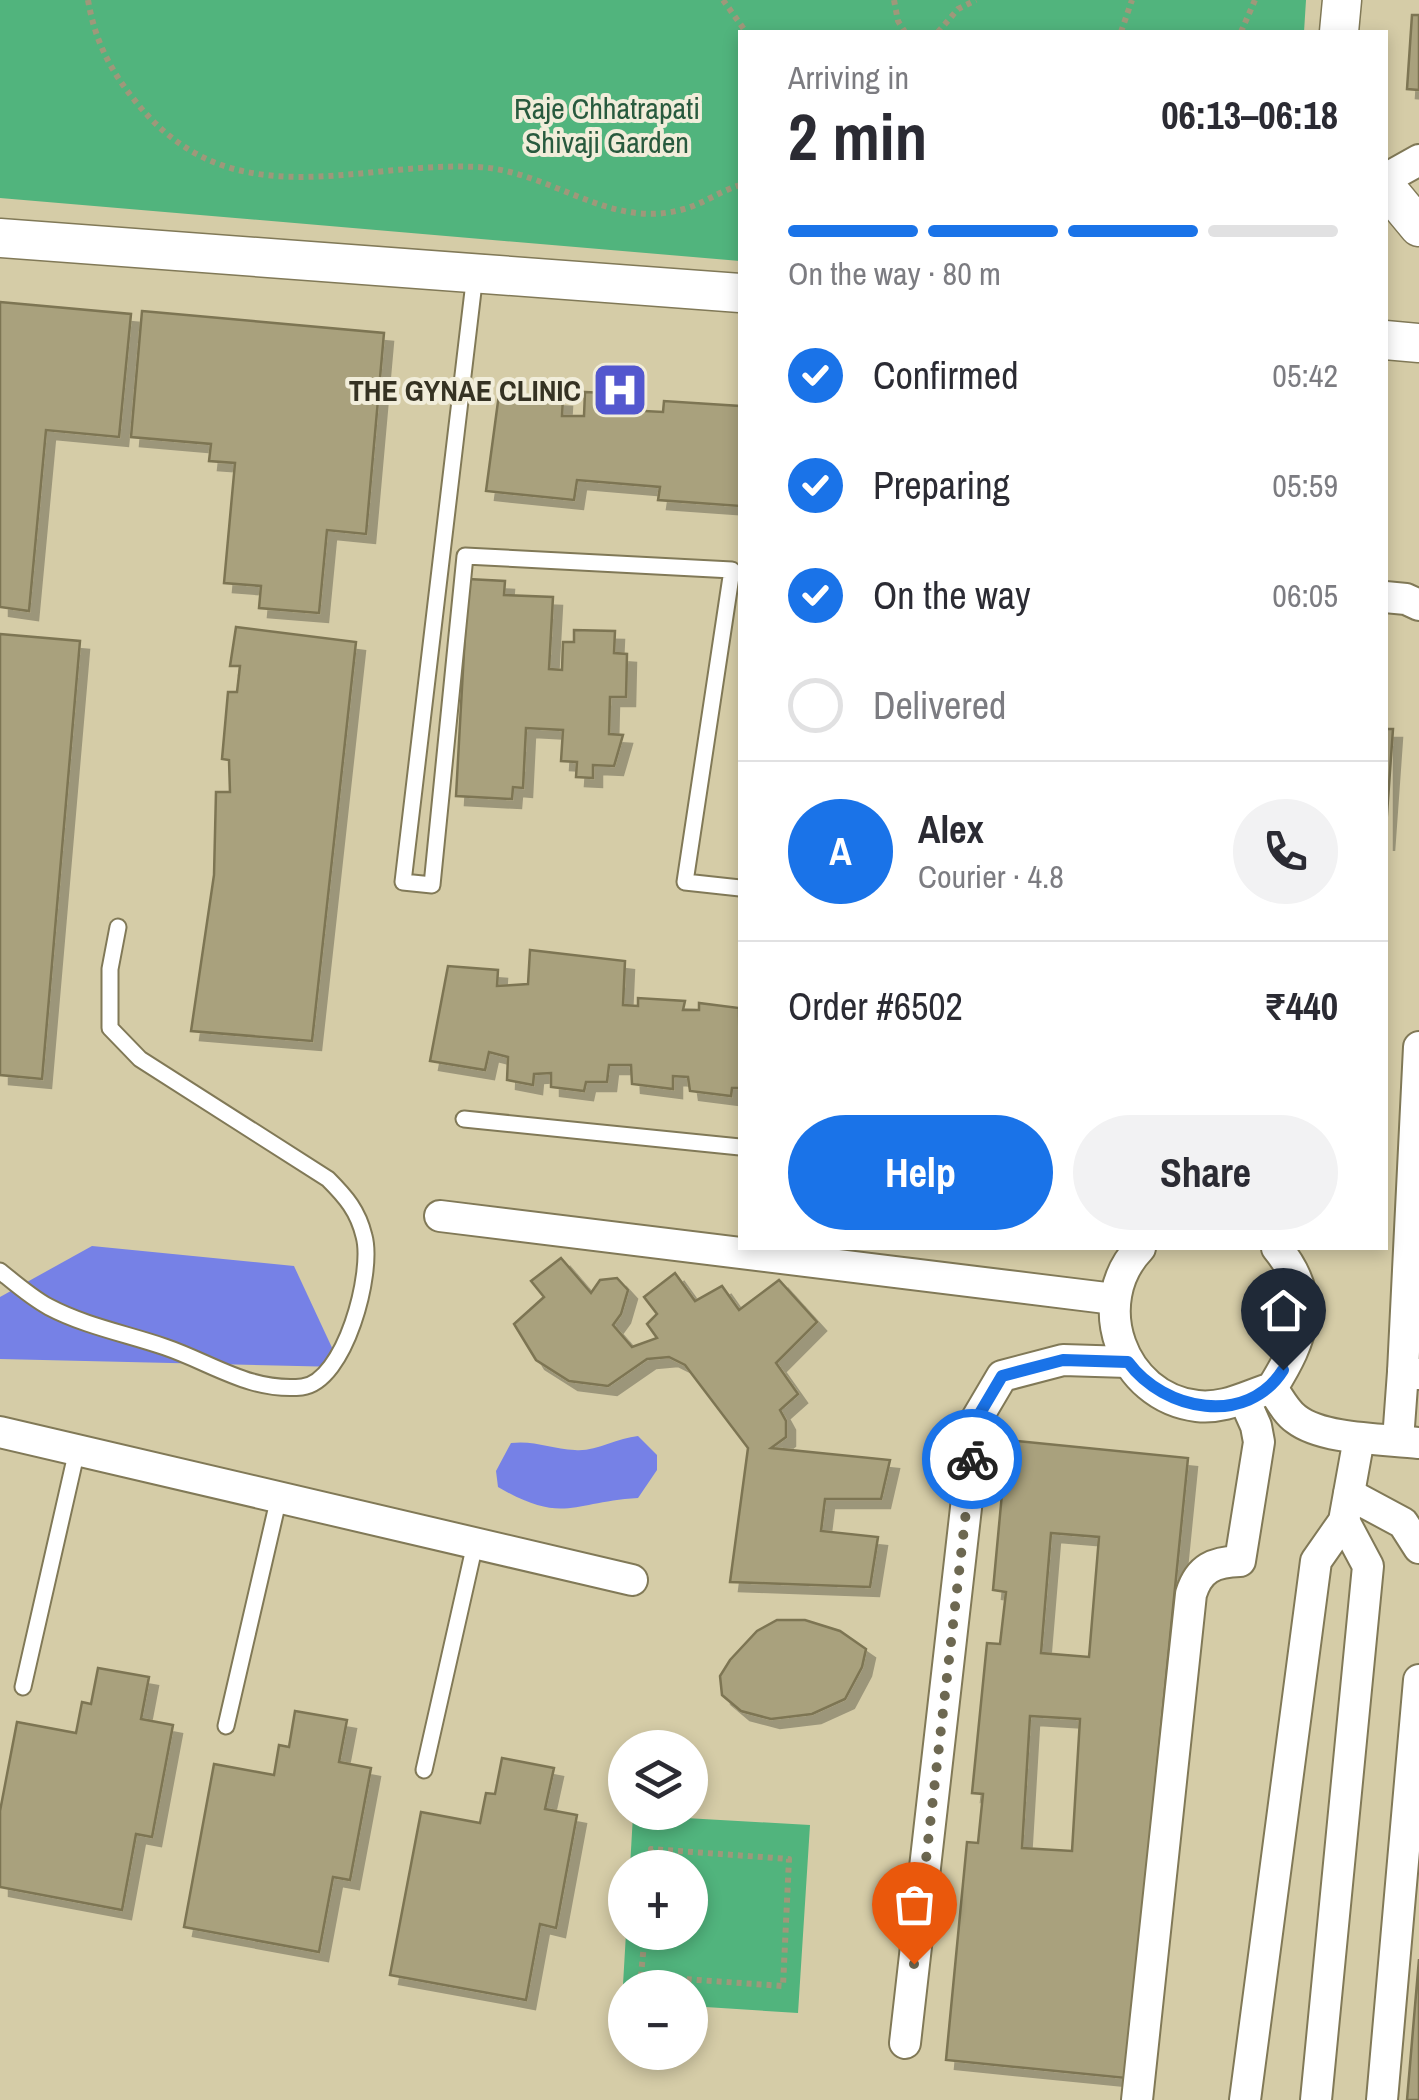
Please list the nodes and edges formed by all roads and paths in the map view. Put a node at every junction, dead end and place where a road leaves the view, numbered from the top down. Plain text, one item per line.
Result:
1 (88, 0) edge
2 (723, 0) edge
3 (894, 0) edge
4 (976, 0) edge
5 (1132, 0) edge
6 (1255, 0) edge
7 (1342, 0) edge
8 (745, 30) edge
9 (904, 30) edge
10 (940, 30) edge
11 (1122, 30) edge
12 (1241, 30) edge
13 (1339, 30) edge
14 (1419, 160) edge
15 (1388, 180) edge
16 (1388, 186) edge
17 (738, 187) edge
18 (1419, 226) edge
19 (0, 238) edge
20 (476, 274) junction
21 (738, 294) edge
22 (1388, 340) edge
23 (1419, 342) edge
24 (444, 549) junction
25 (465, 556) junction
26 (1388, 597) edge
27 (1419, 605) edge
28 (738, 888) edge
29 (118, 928) dead end
30 (1419, 1047) edge
31 (464, 1119) dead end
32 (738, 1147) edge
33 (440, 1216) dead end
34 (1138, 1250) edge
35 (1278, 1250) edge
36 (0, 1272) edge
37 (1114, 1299) junction
38 (1128, 1362) junction
39 (1411, 1373) edge
40 (1258, 1394) junction
41 (0, 1432) edge
42 (1359, 1438) junction
43 (1408, 1442) edge
44 (77, 1450) junction
45 (279, 1497) junction
46 (1346, 1508) junction
47 (476, 1544) junction
48 (1419, 1548) edge
49 (632, 1580) dead end
50 (1419, 1680) edge
51 (23, 1687) dead end
52 (226, 1726) dead end
53 (424, 1770) dead end
54 (708, 1853) edge
55 (644, 1950) edge
56 (905, 2043) dead end
57 (1137, 2100) edge
58 (1245, 2100) edge
59 (1316, 2100) edge
60 (1382, 2100) edge

1 - 17 path
2 - 8 path
3 - 9 path
4 - 10 path
5 - 11 path
6 - 12 path
7 - 13 street
14 - 15 street
16 - 18 street
19 - 20 street
20 - 21 street
20 - 24 lane
22 - 23 street
24 - 25 lane
24 - 25 lane
25 - 28 lane
26 - 27 street
29 - 36 lane
30 - 39 street
31 - 32 lane
33 - 37 street
34 - 37 street
35 - 40 street
37 - 38 street
38 - 40 street
38 - 56 street
39 - 43 street
40 - 42 street
40 - 57 street
41 - 44 street
42 - 43 street
42 - 46 street
44 - 45 street
44 - 51 lane
45 - 47 street
45 - 52 lane
46 - 48 street
46 - 58 street
46 - 59 street
47 - 49 street
47 - 53 lane
50 - 60 street
54 - 55 path

